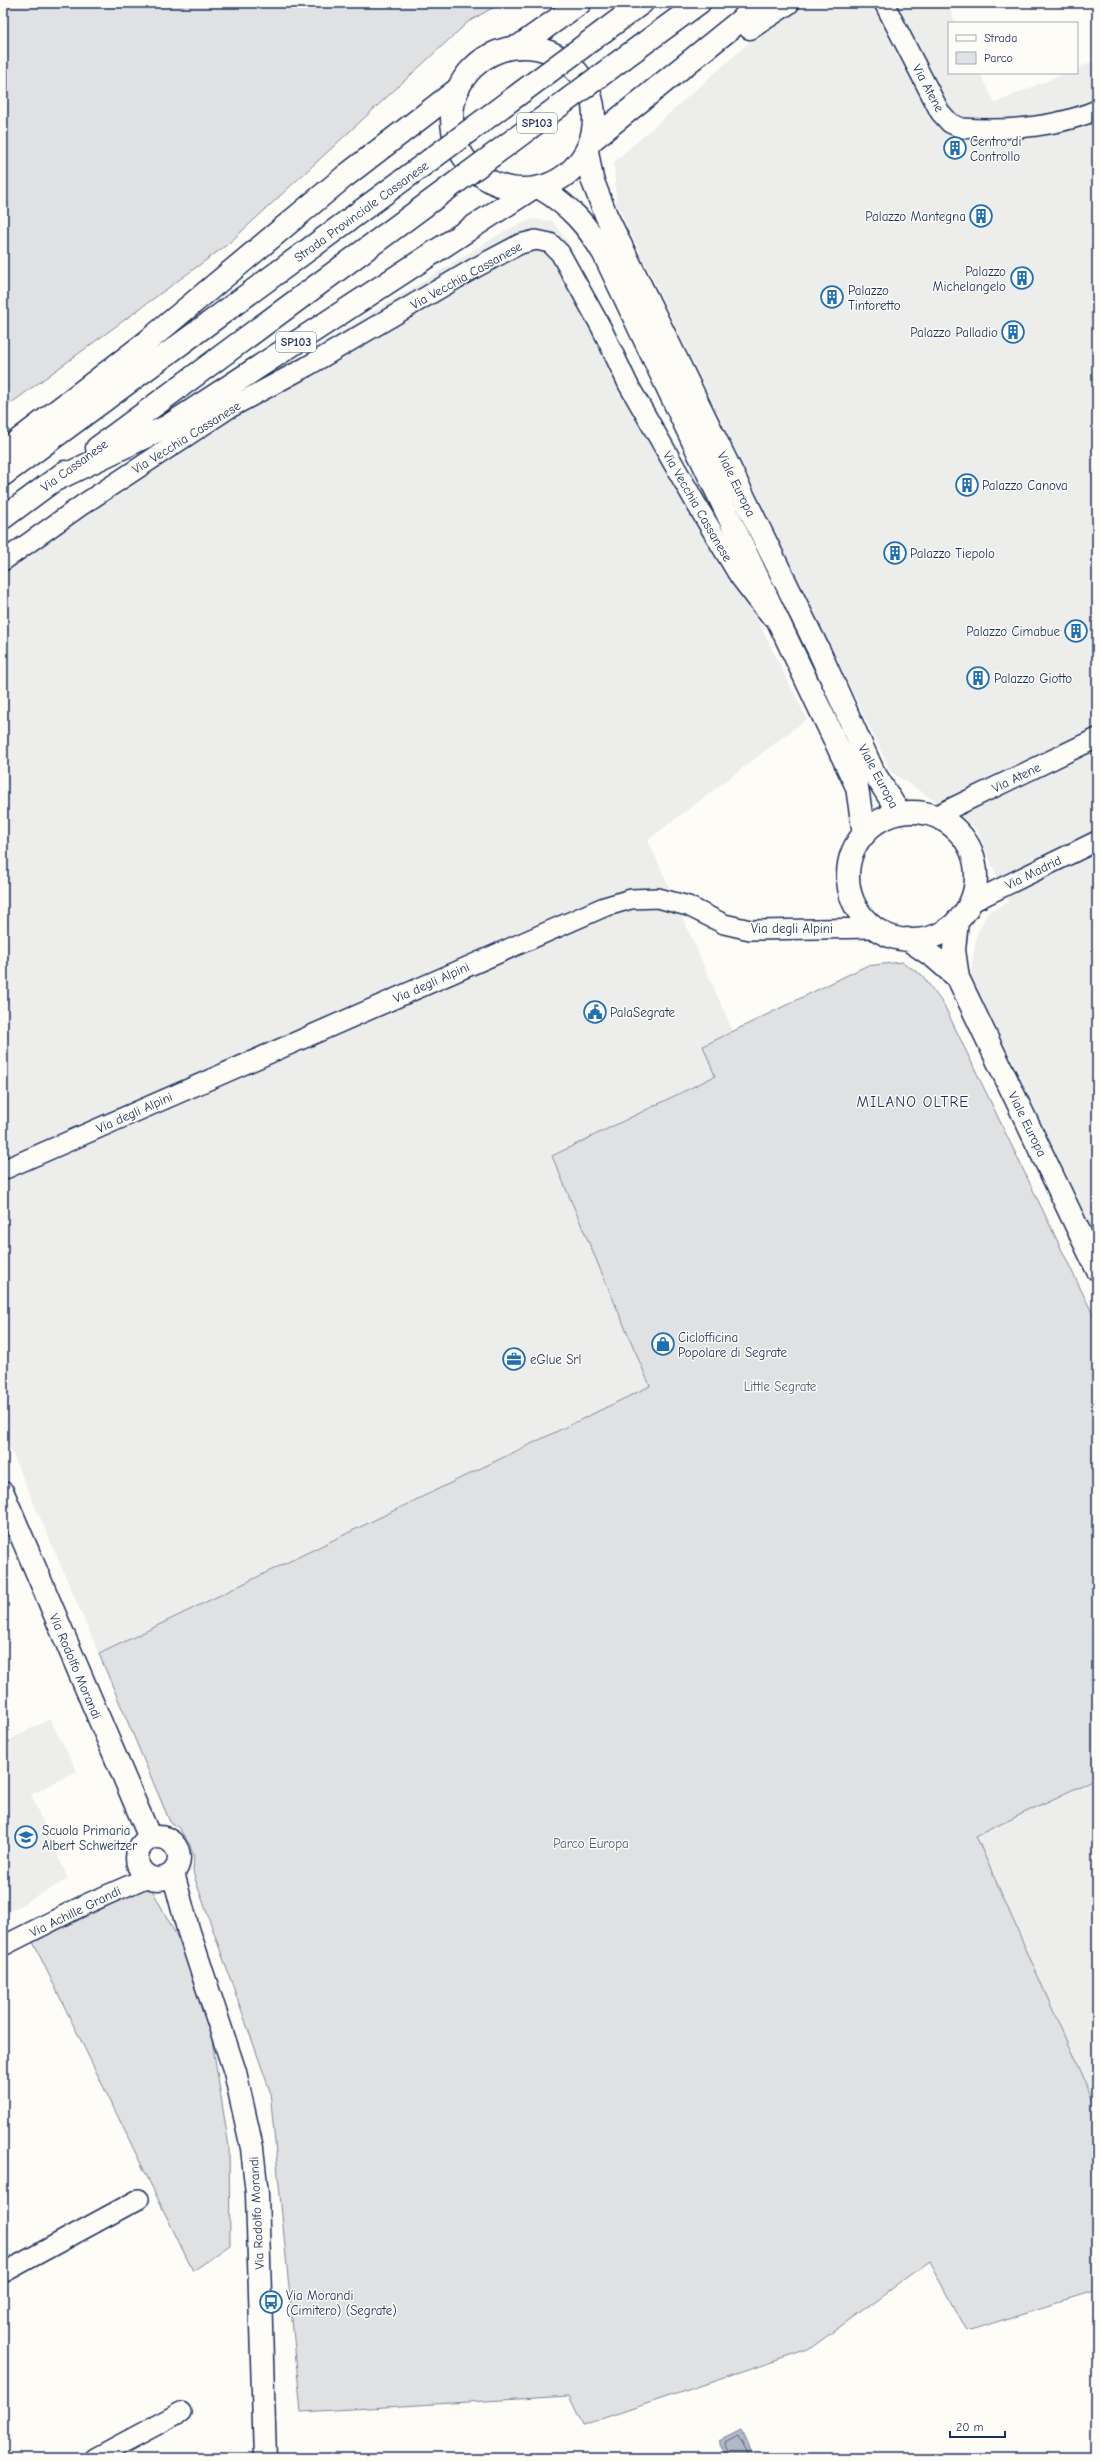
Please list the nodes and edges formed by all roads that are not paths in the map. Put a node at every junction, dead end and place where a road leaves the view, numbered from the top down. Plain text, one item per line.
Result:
1 (580, 3) edge
2 (642, 3) edge
3 (699, 3) edge
4 (762, 3) edge
5 (788, 3) edge
6 (884, 3) edge
7 (518, 47) junction
8 (658, 87) junction
9 (458, 89) junction
10 (1097, 110) edge
11 (589, 146) junction
12 (536, 188) junction
13 (3, 452) edge
14 (3, 475) edge
15 (54, 481) junction
16 (3, 518) edge
17 (3, 561) edge
18 (781, 629) junction
19 (1097, 738) edge
20 (899, 813) junction
21 (935, 816) junction
22 (864, 835) junction
23 (1097, 841) edge
24 (970, 904) junction
25 (957, 921) junction
26 (876, 928) junction
27 (907, 939) junction
28 (958, 978) junction
29 (3, 1170) edge
30 (1097, 1269) edge
31 (3, 1494) edge
32 (150, 1838) junction
33 (159, 1876) junction
34 (3, 1946) edge
35 (139, 2199) dead end
36 (3, 2273) edge
37 (180, 2412) dead end
38 (95, 2458) edge
39 (265, 2458) edge

1 - 7 street
2 - 14 street, Strada Provinciale Cassanese / SP103, bridge
3 - 15 street, Via Cassanese / SP103, bridge
4 - 8 street
5 - 8 street
6 - 10 street, Via Atene
7 - 9 street
7 - 11 street
8 - 11 street
9 - 12 street
9 - 13 street
11 - 12 street
11 - 20 street, Viale Europa
12 - 15 street, SP103
12 - 18 street, Viale Europa
15 - 16 street, Via Cassanese / SP103
17 - 18 street, Via Vecchia Cassanese
18 - 22 street, Viale Europa
19 - 21 street, Via Atene
20 - 21 street, Viale Europa
20 - 22 street, Viale Europa
21 - 24 street, Viale Europa
22 - 26 street, Viale Europa
23 - 24 street, Via Madrid
24 - 25 street, Viale Europa
25 - 27 street, Viale Europa
25 - 28 street, Viale Europa
26 - 27 street, Viale Europa
26 - 29 street, Via degli Alpini
27 - 28 street, Viale Europa
28 - 30 street, Viale Europa
31 - 32 street, Via Rodolfo Morandi
32 - 33 street, Via Rodolfo Morandi
32 - 33 street
33 - 34 street, Via Achille Grandi
33 - 39 street, Via Rodolfo Morandi
35 - 36 street
37 - 38 street

